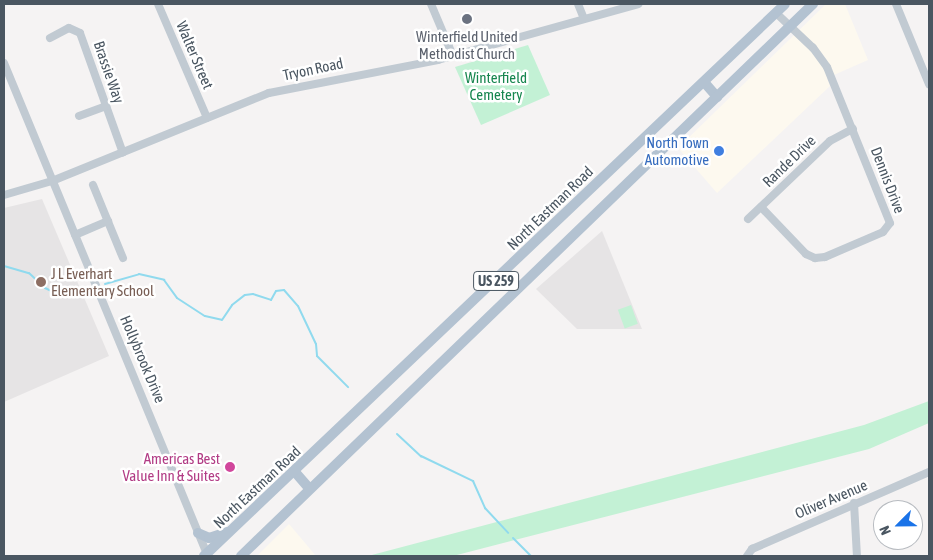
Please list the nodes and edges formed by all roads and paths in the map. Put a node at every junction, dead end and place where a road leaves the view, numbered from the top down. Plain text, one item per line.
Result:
1 (158, 4) edge
2 (431, 4) edge
3 (578, 4) edge
4 (638, 4) edge
5 (785, 4) edge
6 (813, 4) edge
7 (896, 4) edge
8 (776, 13) junction
9 (584, 19) junction
10 (790, 27) junction
11 (50, 38) dead end
12 (453, 56) junction
13 (4, 63) edge
14 (704, 82) junction
15 (929, 84) edge
16 (717, 97) junction
17 (106, 106) junction
18 (79, 116) dead end
19 (207, 118) junction
20 (853, 129) junction
21 (122, 153) junction
22 (52, 181) junction
23 (93, 185) dead end
24 (4, 195) edge
25 (761, 207) junction
26 (748, 219) dead end
27 (108, 221) junction
28 (75, 235) junction
29 (123, 258) dead end
30 (504, 273) junction
31 (517, 288) junction
32 (294, 472) junction
33 (929, 472) edge
34 (309, 488) junction
35 (854, 504) junction
36 (232, 530) junction
37 (198, 533) junction
38 (206, 555) edge
39 (747, 555) edge
40 (240, 556) edge
41 (857, 556) edge

1 - 19 street, Walter Street
2 - 12 street
3 - 9 street
4 - 9 street, Tryon Road
5 - 8 main road, North Eastman Road / US 259
6 - 10 main road, US 259
7 - 15 street
8 - 10 street, Dennis Drive
8 - 14 main road, North Eastman Road / US 259
9 - 12 street, Tryon Road
10 - 16 main road, US 259
10 - 20 street, Dennis Drive
11 - 17 street, Brassie Way
12 - 19 street, Tryon Road
13 - 22 street, Hollybrook Drive
14 - 16 main road
14 - 30 main road, North Eastman Road / US 259
16 - 31 main road, US 259
17 - 18 street
17 - 21 street, Brassie Way
19 - 21 street, Tryon Road
20 - 25 street, Rande Drive
20 - 25 street, Dennis Drive
21 - 22 street, Tryon Road
22 - 24 street, Tryon Road
22 - 28 street, Hollybrook Drive
23 - 27 street
25 - 26 street, Rande Drive
27 - 28 street
27 - 29 street
28 - 37 street, Hollybrook Drive
30 - 31 main road
30 - 32 main road, North Eastman Road / US 259
31 - 34 main road, US 259
32 - 34 main road
32 - 36 main road, North Eastman Road / US 259
33 - 35 street, Oliver Avenue
34 - 40 main road, US 259
35 - 39 street, Oliver Avenue
35 - 41 street
36 - 37 main road
36 - 38 main road, North Eastman Road / US 259
37 - 38 street, Hollybrook Drive

